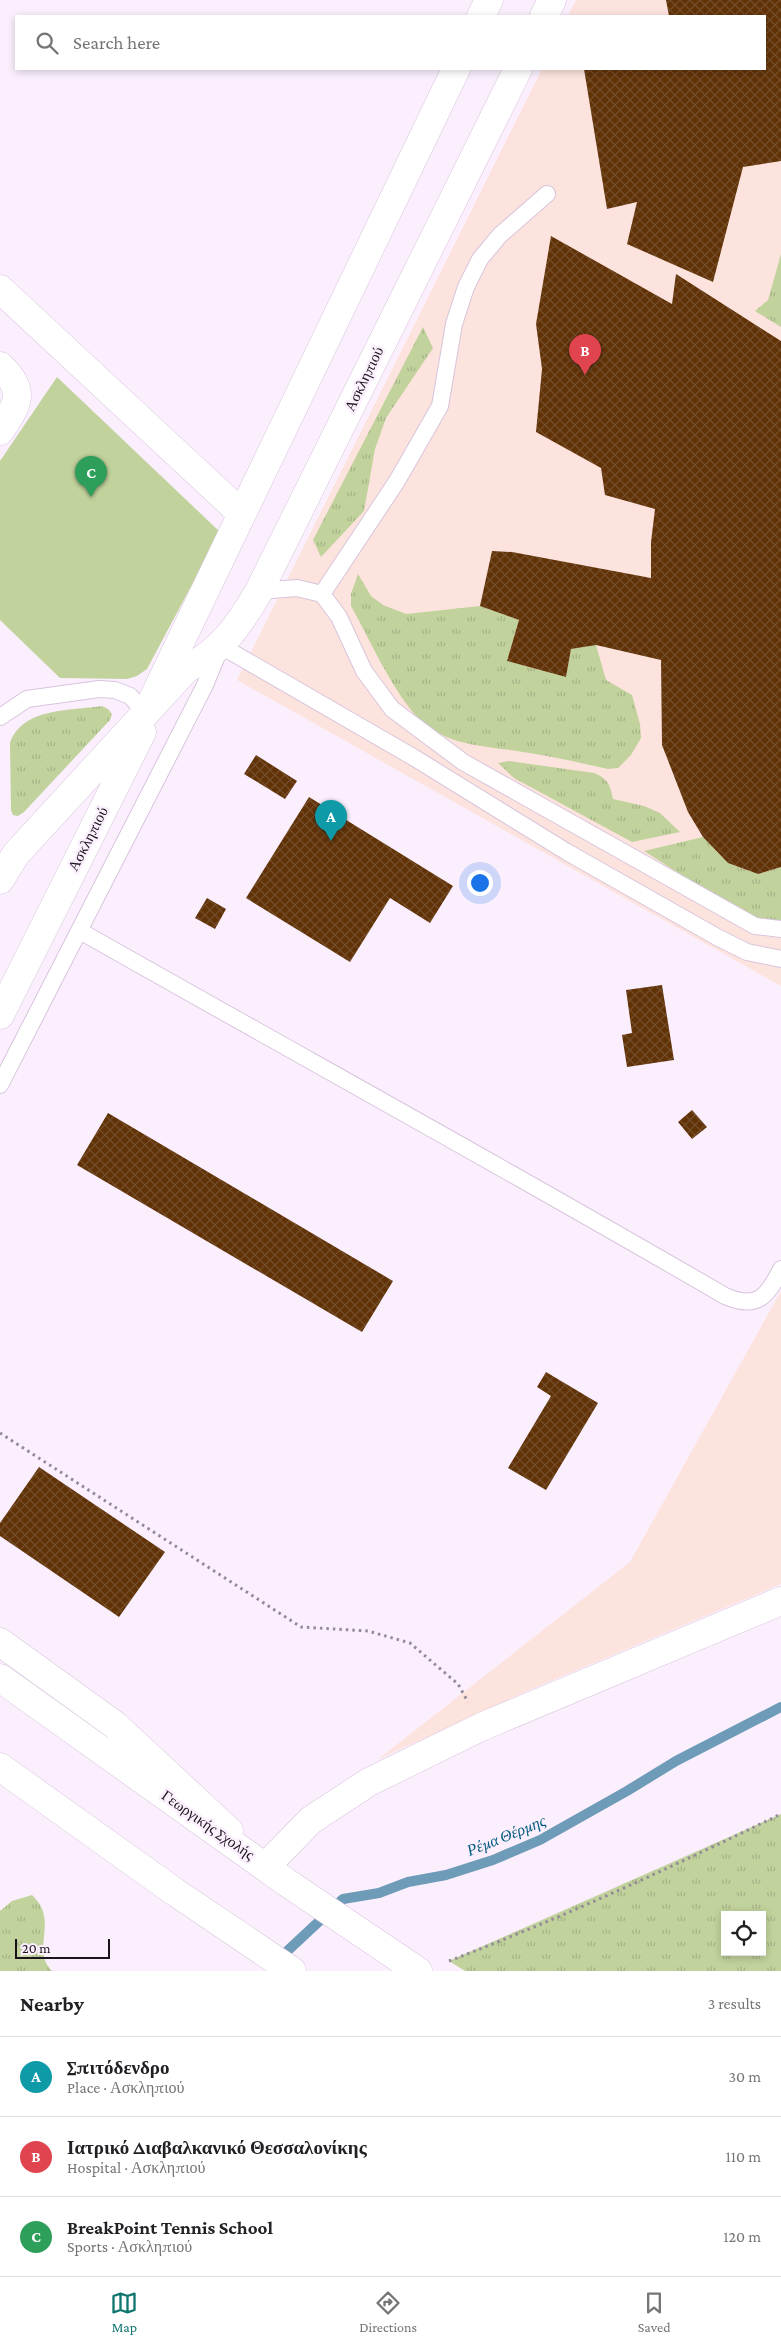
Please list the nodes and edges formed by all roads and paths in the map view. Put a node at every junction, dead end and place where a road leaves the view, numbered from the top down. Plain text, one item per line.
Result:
1 (552, 0) edge
2 (544, 15) edge
3 (456, 70) edge
4 (518, 70) edge
5 (547, 194) dead end
6 (0, 289) edge
7 (0, 366) edge
8 (0, 431) edge
9 (241, 514) junction
10 (259, 591) junction
11 (322, 594) junction
12 (221, 646) junction
13 (186, 669) junction
14 (146, 713) junction
15 (0, 717) edge
16 (0, 880) edge
17 (781, 929) edge
18 (80, 930) junction
19 (781, 960) edge
20 (0, 1014) edge
21 (0, 1084) edge
22 (781, 1269) edge
23 (0, 1433) edge
24 (781, 1601) edge
25 (0, 1642) edge
26 (0, 1678) edge
27 (481, 1728) junction
28 (0, 1767) edge
29 (781, 1814) edge
30 (276, 1874) junction
31 (449, 1961) dead end
32 (414, 1968) edge
33 (292, 1971) edge

1 - 2 street
3 - 9 street
4 - 10 street, Ασκληπιού
5 - 11 lane
6 - 9 street
7 - 8 street
9 - 14 street
10 - 11 lane
10 - 12 street, Ασκληπιού
11 - 17 lane
12 - 13 street, Ασκληπιού
12 - 18 lane
12 - 19 lane
13 - 14 street, Ασκληπιού
13 - 20 street, Ασκληπιού
14 - 15 lane
14 - 16 street, Ασκληπιού
18 - 21 lane
18 - 22 lane
23 - 27 path
24 - 27 street
25 - 30 street
26 - 30 street, Γεωργικής Σχολής
27 - 30 street
28 - 33 street
29 - 31 path
30 - 32 street, Γεωργικής Σχολής

